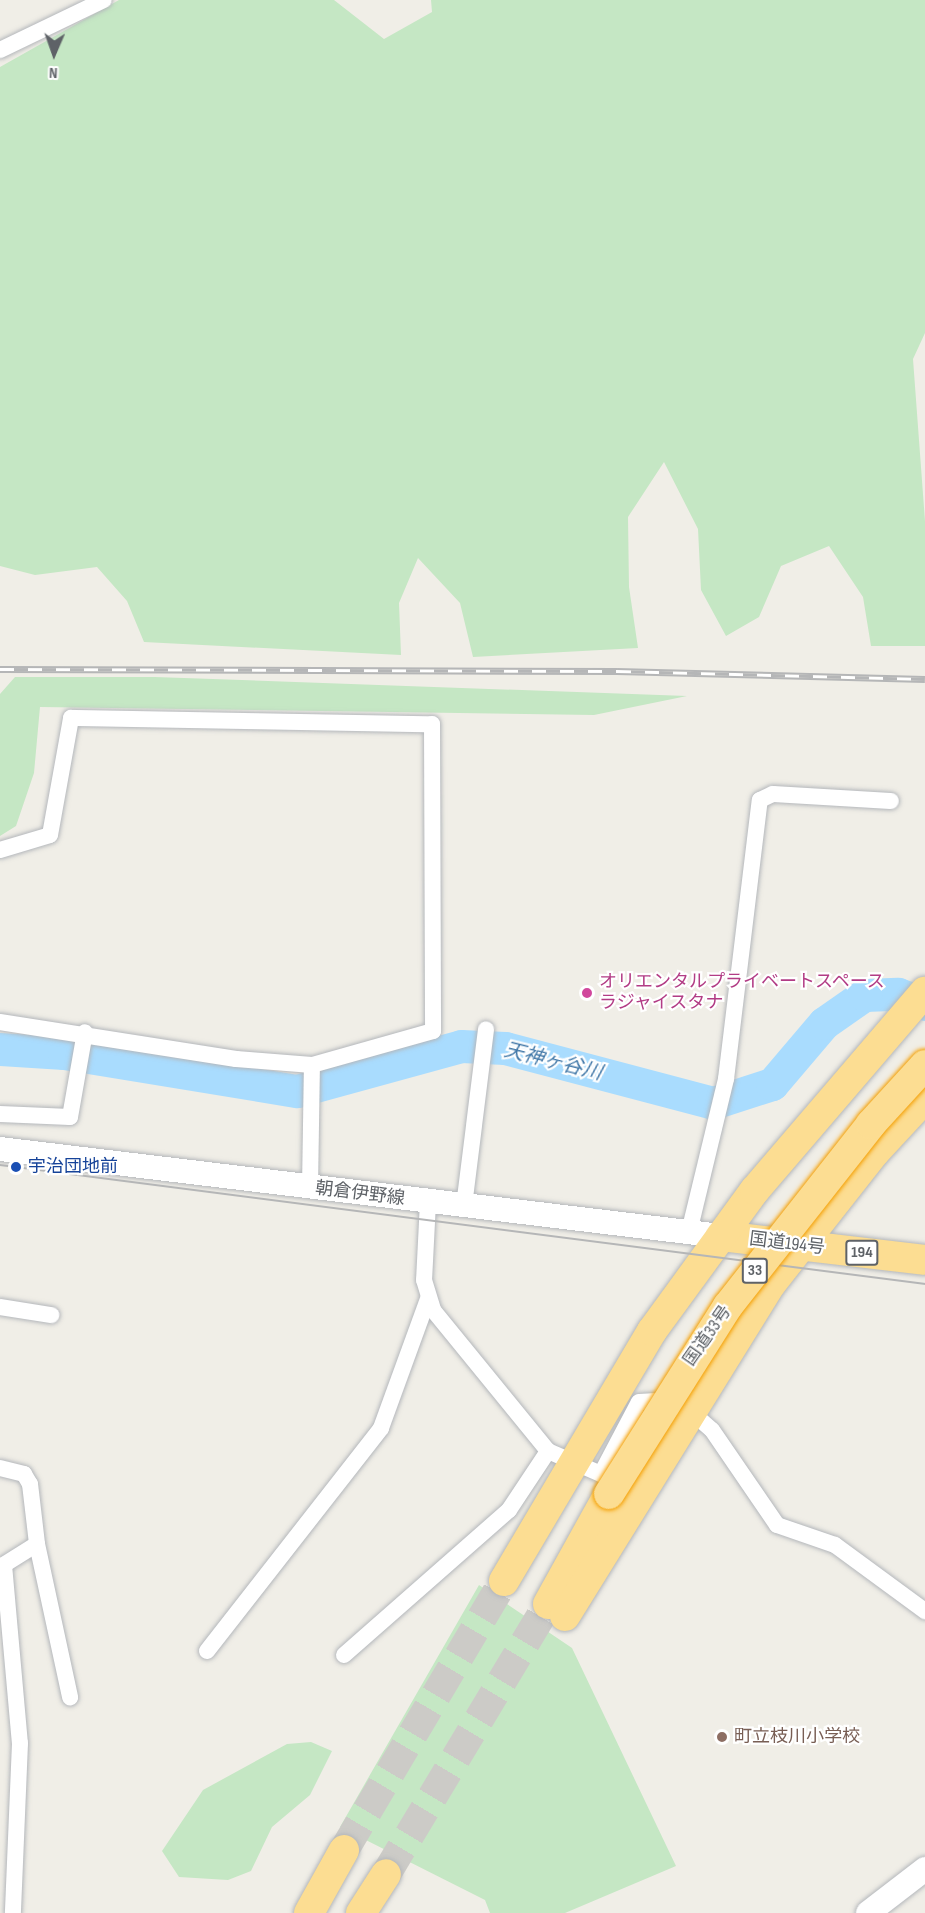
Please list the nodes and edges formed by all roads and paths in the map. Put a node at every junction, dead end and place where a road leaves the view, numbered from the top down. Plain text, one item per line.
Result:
1 (104, 0) edge
2 (0, 50) edge
3 (891, 801) dead end
4 (0, 850) edge
5 (925, 992) edge
6 (0, 1022) edge
7 (486, 1032) dead end
8 (84, 1036) junction
9 (925, 1065) edge
10 (313, 1070) junction
11 (925, 1098) edge
12 (0, 1114) edge
13 (0, 1149) edge
14 (310, 1188) junction
15 (428, 1202) junction
16 (464, 1206) junction
17 (689, 1232) junction
18 (721, 1236) junction
19 (798, 1246) junction
20 (925, 1260) edge
21 (428, 1299) junction
22 (0, 1307) edge
23 (51, 1315) dead end
24 (689, 1410) junction
25 (560, 1457) junction
26 (0, 1468) edge
27 (37, 1544) junction
28 (504, 1581) tunnel mouth
29 (925, 1611) edge
30 (207, 1651) dead end
31 (344, 1655) dead end
32 (70, 1696) dead end
33 (344, 1850) tunnel mouth
34 (925, 1869) edge
35 (13, 1913) edge
36 (309, 1913) edge
37 (361, 1913) edge
38 (385, 1913) edge
39 (868, 1913) edge

1 - 2 street
3 - 17 street
4 - 10 street
5 - 18 highway
6 - 8 street
7 - 16 street
8 - 10 street
8 - 12 street
9 - 24 highway, 国道33号 / 33, bridge
10 - 14 street
11 - 19 highway
13 - 14 main road, 朝倉伊野線
14 - 15 main road, 朝倉伊野線
15 - 16 main road, 朝倉伊野線
15 - 21 street
16 - 17 main road, 朝倉伊野線
17 - 18 main road, 朝倉伊野線
18 - 19 highway, 国道194号 / 194
18 - 25 highway
19 - 20 highway, 国道194号 / 194
19 - 24 highway, 33
21 - 25 street
21 - 30 street
22 - 23 street
24 - 25 street
24 - 29 street
25 - 28 highway
25 - 31 street
26 - 27 street
27 - 32 street
27 - 35 street
33 - 36 highway
34 - 39 main road
37 - 38 highway

